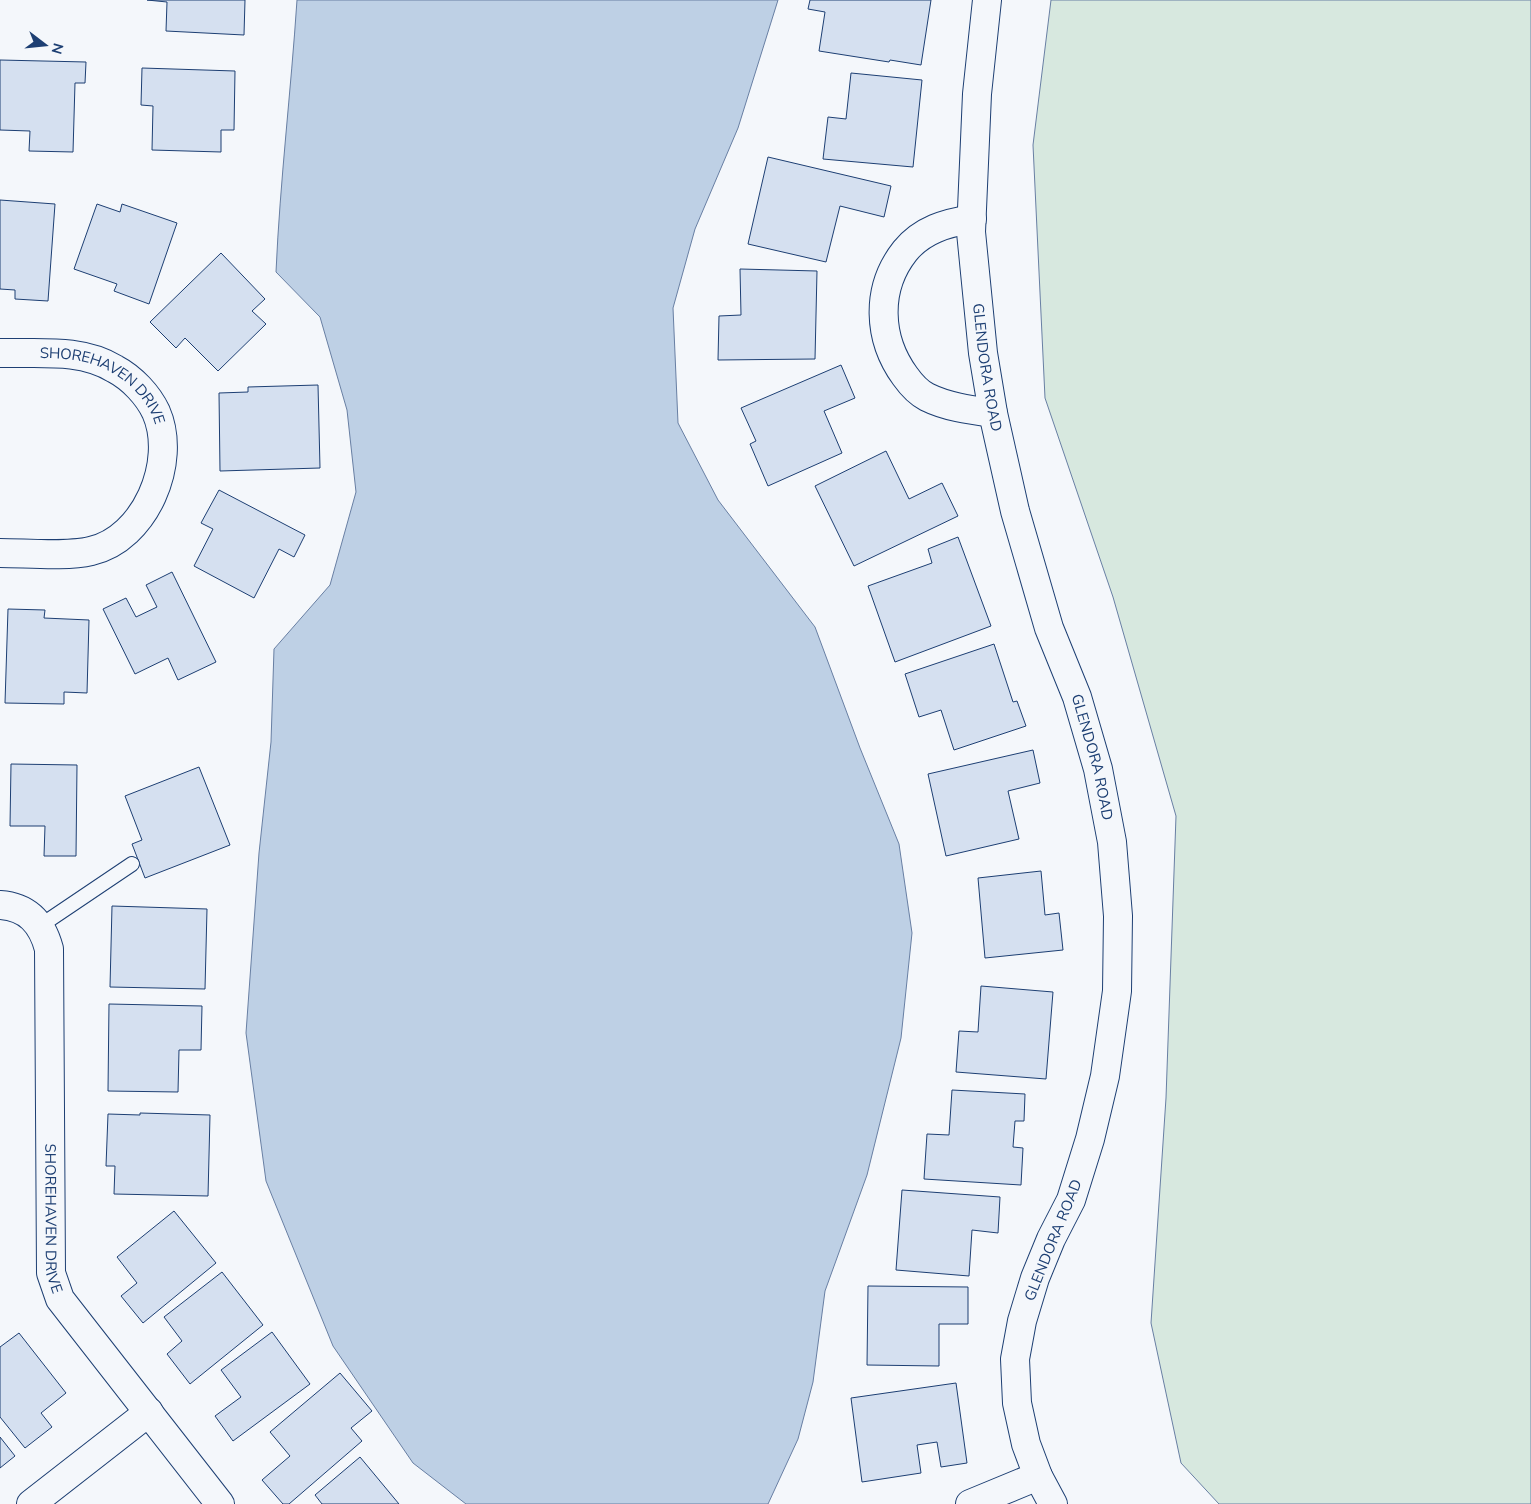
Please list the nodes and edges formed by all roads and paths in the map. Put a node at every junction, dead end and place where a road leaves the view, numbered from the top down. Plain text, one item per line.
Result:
1 (987, 0) edge
2 (972, 219) junction
3 (0, 353) edge
4 (993, 413) junction
5 (0, 554) edge
6 (132, 864) dead end
7 (0, 905) edge
8 (40, 926) junction
9 (149, 1412) junction
10 (1038, 1476) junction
11 (30, 1504) edge
12 (220, 1504) edge
13 (970, 1504) edge
14 (1054, 1504) edge

1 - 2 street, GLENDORA ROAD
2 - 4 street, GLENDORA ROAD
2 - 4 street
3 - 5 street, SHOREHAVEN DRIVE
4 - 10 street, GLENDORA ROAD
6 - 8 lane
7 - 8 street, SHOREHAVEN DRIVE
8 - 9 street, SHOREHAVEN DRIVE
9 - 11 street
9 - 12 street, SHOREHAVEN DRIVE
10 - 13 street
10 - 14 street, GLENDORA ROAD

